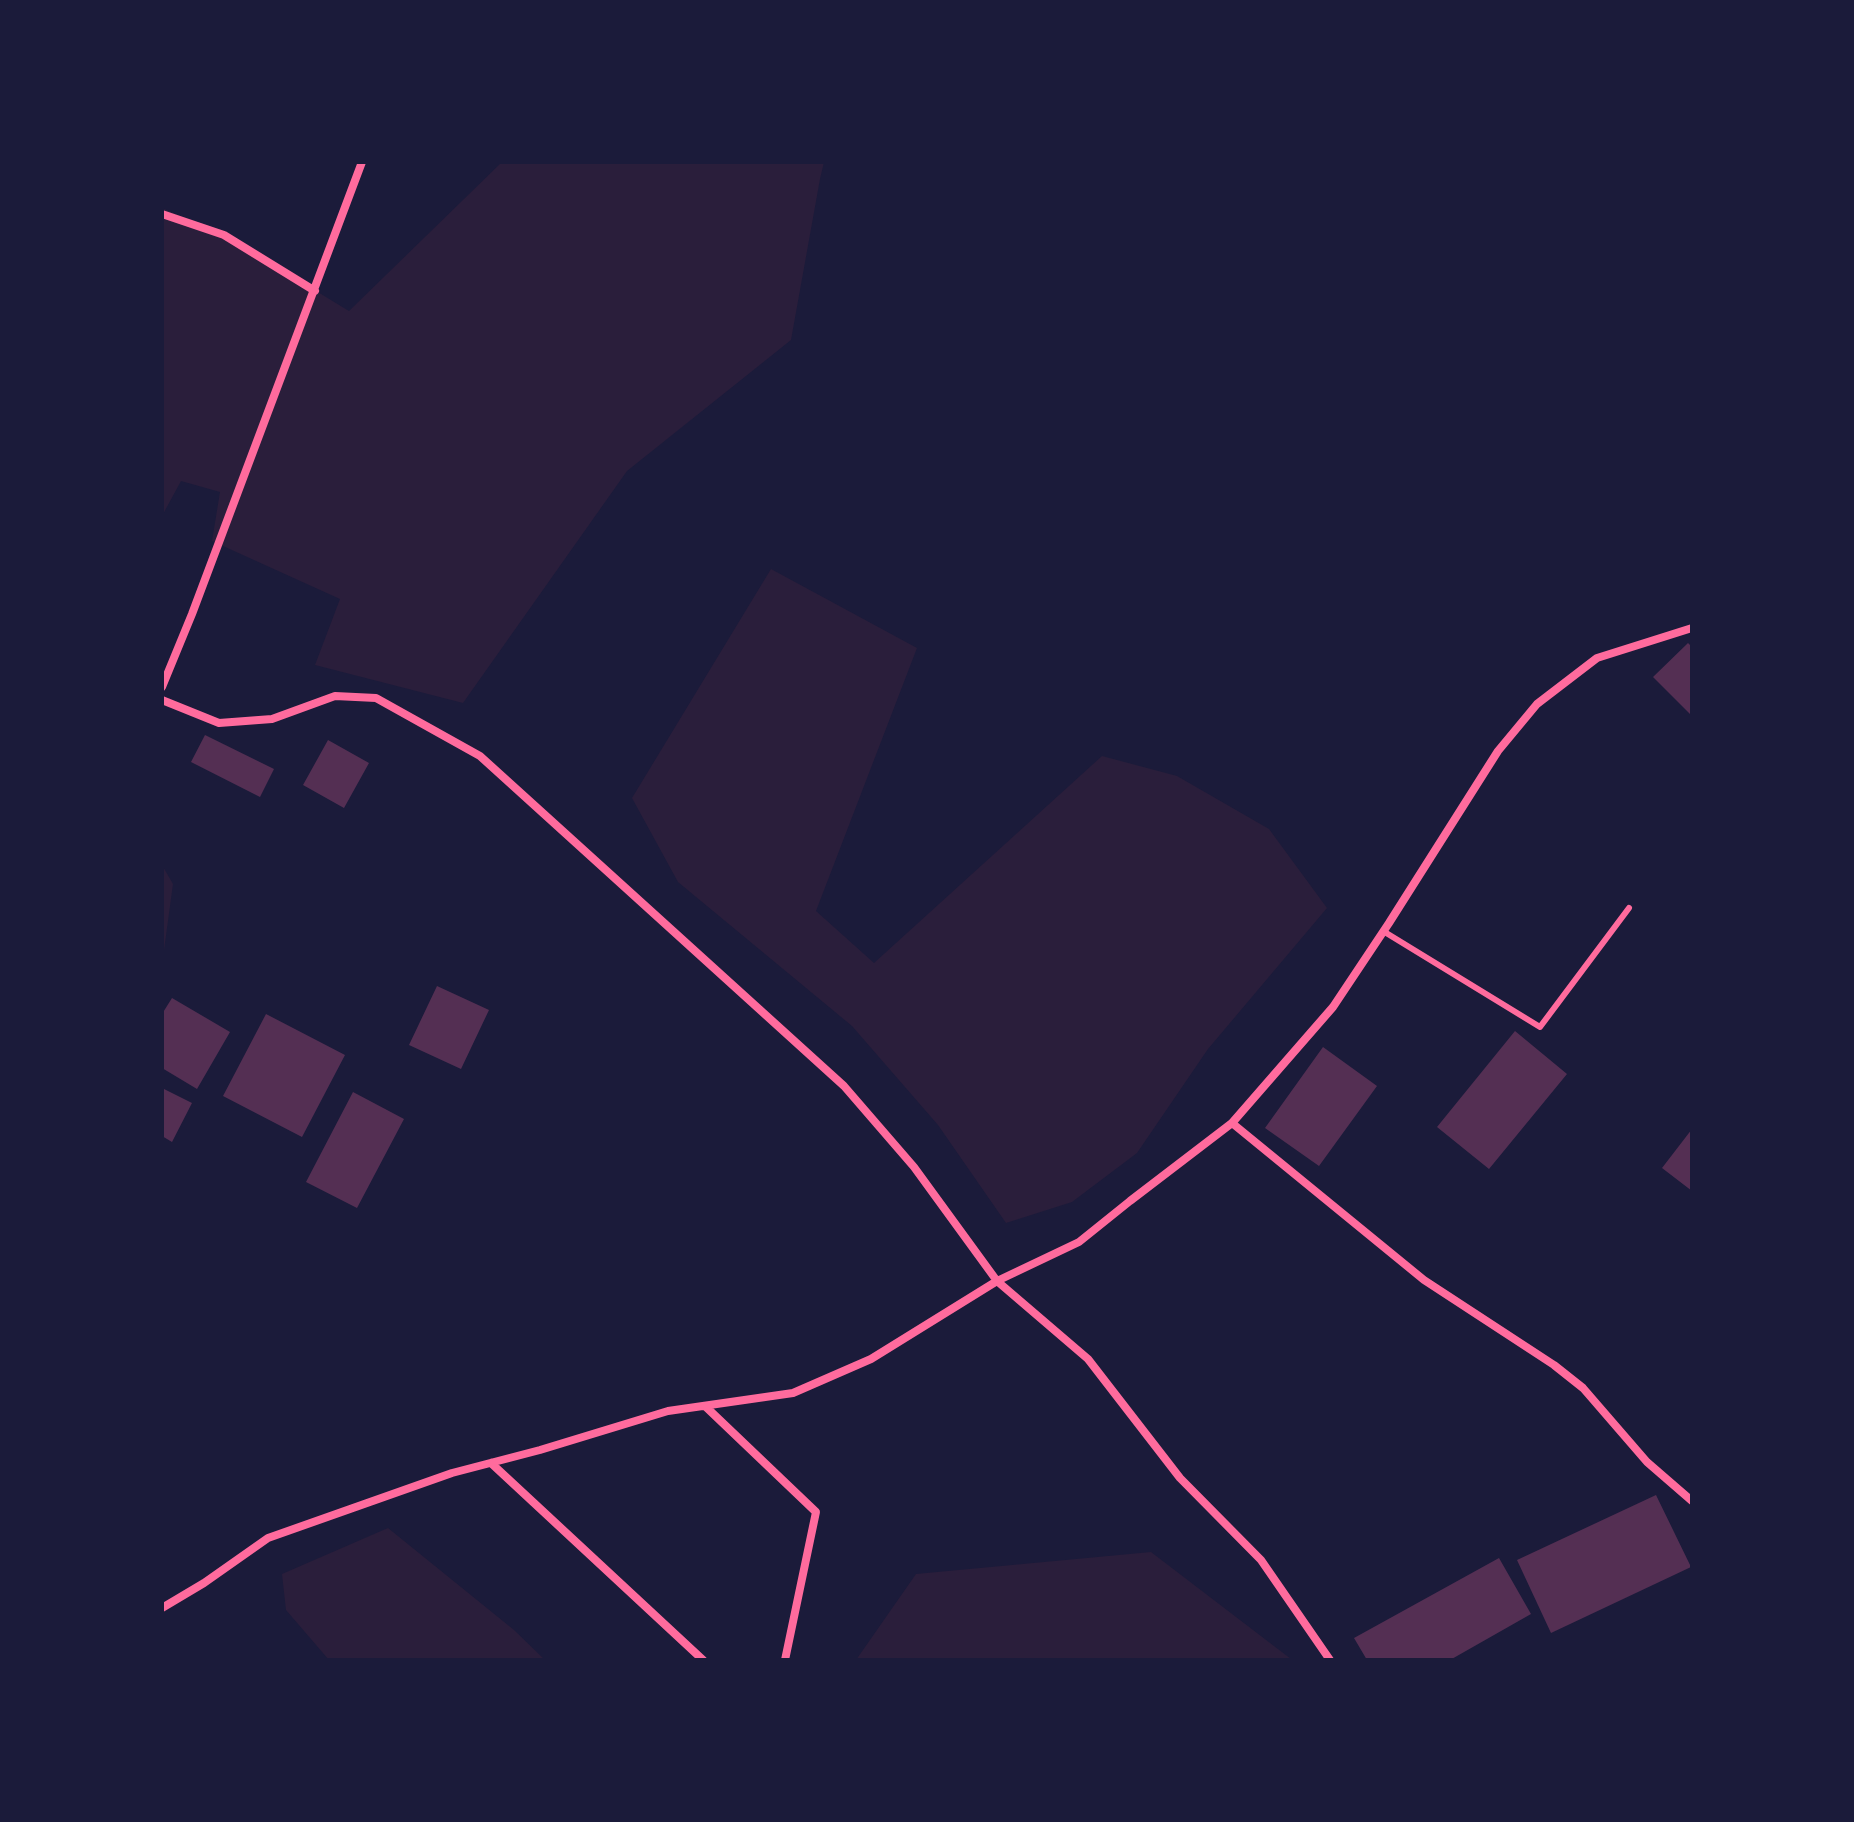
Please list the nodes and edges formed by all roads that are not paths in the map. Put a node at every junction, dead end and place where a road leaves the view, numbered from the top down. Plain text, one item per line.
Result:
1 (362, 162) edge
2 (162, 214) edge
3 (315, 291) junction
4 (1692, 628) edge
5 (162, 687) edge
6 (162, 700) edge
7 (1629, 908) dead end
8 (1383, 931) junction
9 (1232, 1123) junction
10 (997, 1281) junction
11 (705, 1406) junction
12 (491, 1463) junction
13 (1692, 1501) edge
14 (162, 1608) edge
15 (703, 1660) edge
16 (785, 1660) edge
17 (1330, 1660) edge

1 - 3 street
2 - 3 street
3 - 5 street
4 - 8 street
6 - 10 street
7 - 8 lane
8 - 9 street
9 - 10 street
9 - 13 street
10 - 11 street
10 - 17 street
11 - 12 street
11 - 16 street
12 - 14 street
12 - 15 street

